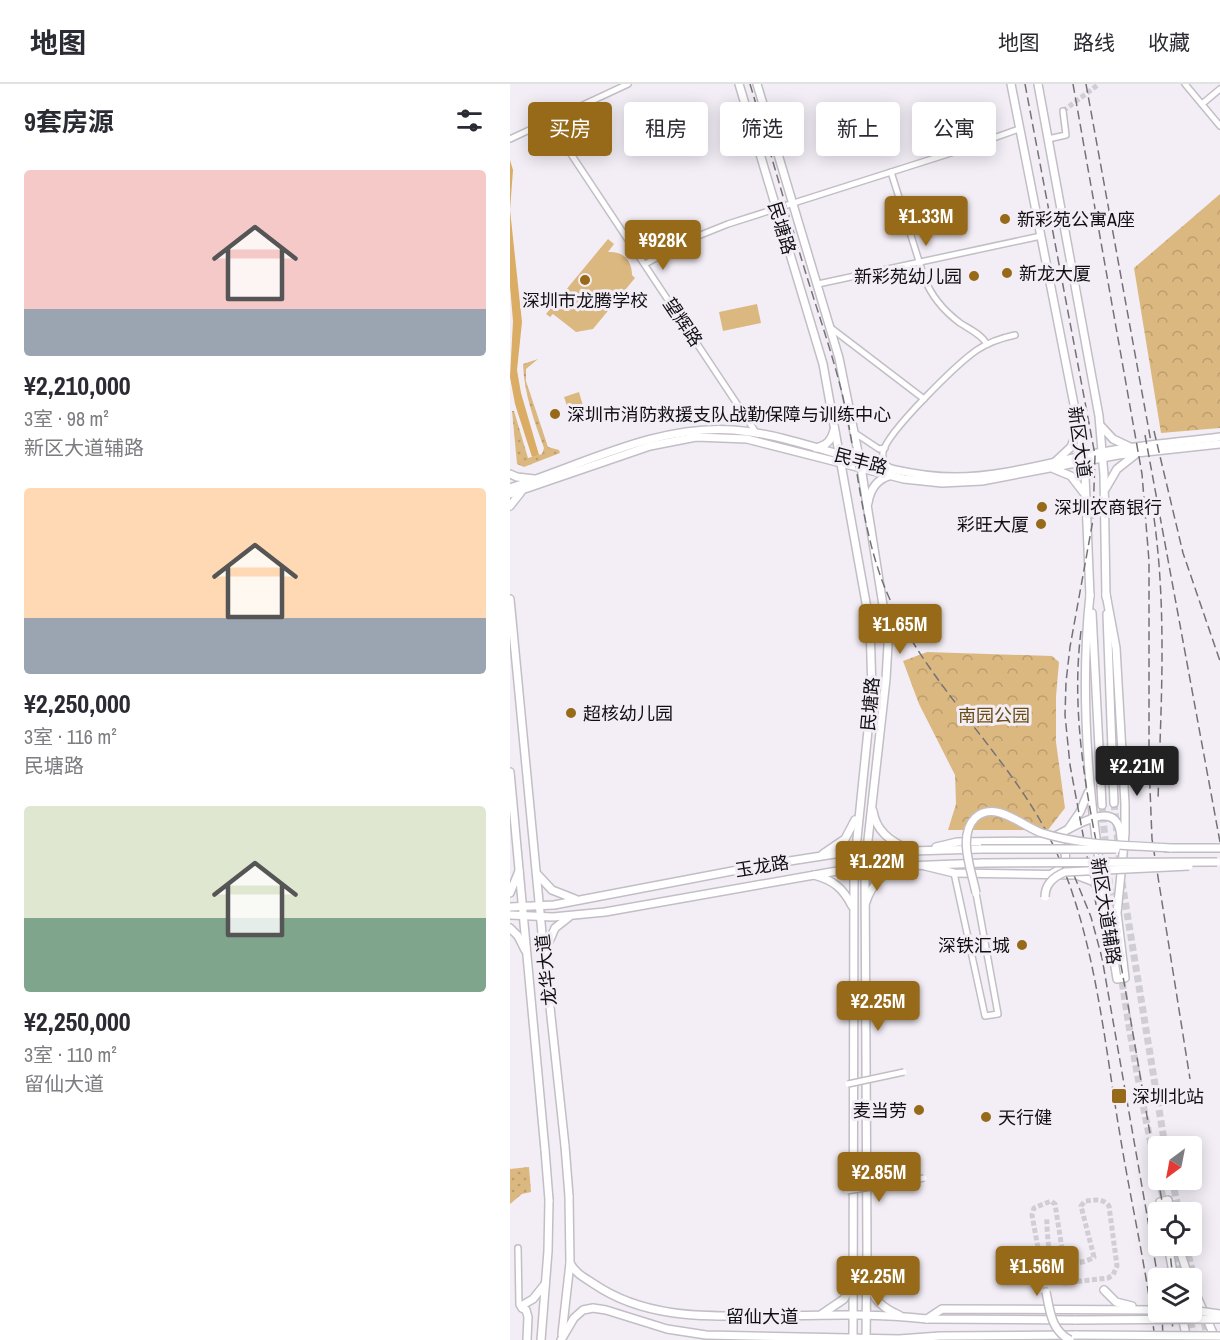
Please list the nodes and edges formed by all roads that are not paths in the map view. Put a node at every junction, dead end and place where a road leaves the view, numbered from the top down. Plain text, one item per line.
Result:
1 (628, 84) edge
2 (739, 84) edge
3 (757, 84) edge
4 (1011, 84) edge
5 (1038, 84) edge
6 (1185, 84) edge
7 (1219, 86) edge
8 (591, 102) edge
9 (1202, 104) junction
10 (1063, 111) dead end
11 (1220, 126) edge
12 (1019, 129) junction
13 (528, 131) edge
14 (510, 139) edge
15 (1048, 139) junction
16 (572, 156) edge
17 (891, 172) junction
18 (793, 203) junction
19 (776, 208) junction
20 (1041, 236) junction
21 (919, 261) junction
22 (645, 264) junction
23 (818, 284) junction
24 (831, 328) junction
25 (1015, 335) dead end
26 (987, 344) junction
27 (924, 399) junction
28 (834, 422) junction
29 (1079, 423) junction
30 (1100, 424) junction
31 (854, 430) junction
32 (757, 434) junction
33 (1220, 437) edge
34 (1220, 444) edge
35 (886, 447) junction
36 (1132, 447) junction
37 (815, 449) junction
38 (1139, 452) junction
39 (1103, 455) junction
40 (840, 459) junction
41 (1083, 459) junction
42 (860, 464) junction
43 (1053, 465) junction
44 (891, 472) junction
45 (510, 474) edge
46 (537, 479) junction
47 (510, 488) edge
48 (526, 488) junction
49 (1105, 493) junction
50 (510, 494) edge
51 (1086, 498) junction
52 (510, 506) edge
53 (867, 509) junction
54 (1090, 594) junction
55 (1106, 594) junction
56 (510, 599) edge
57 (510, 772) edge
58 (1089, 788) junction
59 (872, 797) junction
60 (860, 803) junction
61 (1114, 803) tunnel mouth
62 (1102, 805) tunnel mouth
63 (1092, 818) junction
64 (1064, 832) junction
65 (1046, 840) junction
66 (1170, 848) junction
67 (1220, 848) edge
68 (910, 850) junction
69 (922, 850) junction
70 (866, 851) junction
71 (894, 851) junction
72 (854, 852) junction
73 (825, 856) junction
74 (1123, 856) junction
75 (813, 859) junction
76 (1220, 862) edge
77 (920, 865) junction
78 (897, 866) junction
79 (865, 867) junction
80 (854, 868) junction
81 (519, 869) junction
82 (536, 871) junction
83 (827, 872) junction
84 (954, 873) junction
85 (1051, 873) junction
86 (808, 875) junction
87 (1103, 891) junction
88 (510, 893) edge
89 (976, 893) joint
90 (602, 896) junction
91 (1045, 897) dead end
92 (580, 900) junction
93 (539, 906) junction
94 (510, 907) edge
95 (523, 907) junction
96 (854, 910) junction
97 (864, 910) junction
98 (605, 912) junction
99 (510, 915) edge
100 (524, 916) junction
101 (574, 916) junction
102 (540, 917) junction
103 (510, 928) edge
104 (855, 932) junction
105 (864, 932) junction
106 (528, 956) junction
107 (544, 957) junction
108 (904, 1072) dead end
109 (848, 1084) dead end
110 (924, 1178) dead end
111 (847, 1191) dead end
112 (518, 1248) dead end
113 (855, 1249) junction
114 (867, 1249) junction
115 (570, 1263) junction
116 (867, 1274) junction
117 (855, 1277) junction
118 (546, 1282) junction
119 (1104, 1290) dead end
120 (1046, 1292) tunnel mouth
121 (622, 1300) junction
122 (521, 1306) junction
123 (1148, 1308) edge
124 (1202, 1308) edge
125 (1148, 1309) edge
126 (615, 1312) junction
127 (1202, 1312) edge
128 (1220, 1314) edge
129 (819, 1315) junction
130 (854, 1316) junction
131 (866, 1316) junction
132 (904, 1316) junction
133 (927, 1319) junction
134 (1220, 1319) edge
135 (1183, 1322) edge
136 (1220, 1336) edge
137 (809, 1337) junction
138 (854, 1338) edge
139 (866, 1339) edge
140 (896, 1339) edge
141 (527, 1340) edge
142 (541, 1340) edge
143 (561, 1340) edge
144 (825, 1340) edge
145 (1070, 1340) edge
146 (1186, 1340) edge
147 (1216, 1340) edge

1 - 8 street
2 - 19 main road, 民塘路
3 - 18 main road, 民塘路
4 - 12 main road, 新区大道
5 - 15 main road, 新区大道
6 - 9 street
7 - 9 street
9 - 11 street
10 - 15 street
12 - 17 street
12 - 20 main road, 新区大道
13 - 14 street
15 - 30 main road, 新区大道
16 - 22 street, 望辉路
17 - 18 street
17 - 21 street
18 - 19 street
18 - 23 main road, 民塘路
19 - 22 street
19 - 28 main road, 民塘路
20 - 21 street
20 - 29 main road, 新区大道
21 - 23 street
21 - 26 street
22 - 32 street, 望辉路
23 - 24 main road, 民塘路
24 - 27 street
24 - 31 main road, 民塘路
25 - 26 street
26 - 27 street
27 - 35 street
28 - 37 main road
28 - 40 main road, 民塘路
29 - 41 main road, 新区大道
29 - 43 main road
30 - 36 main road
30 - 39 main road, 新区大道
31 - 35 street
31 - 42 main road, 民塘路
32 - 37 main road, 民丰路
32 - 46 main road, 民丰路
33 - 36 main road, 民丰路
34 - 38 main road, 民丰路
35 - 44 street
36 - 39 main road, 民丰路
37 - 40 main road, 民丰路
38 - 39 main road, 民丰路
38 - 49 main road
39 - 41 main road, 民丰路
39 - 49 main road, 新区大道
40 - 42 main road, 民丰路
40 - 48 main road, 民丰路
40 - 60 main road, 民塘路
41 - 43 main road, 民丰路
41 - 51 main road, 新区大道
42 - 44 main road, 民丰路
42 - 53 main road, 民塘路
43 - 44 main road, 民丰路
43 - 51 main road
44 - 53 main road
45 - 46 main road
46 - 47 main road, 民丰路
48 - 50 main road, 民丰路
48 - 52 main road
49 - 55 main road, 新区大道
51 - 54 main road, 新区大道
53 - 59 main road, 民塘路
54 - 58 main road, 新区大道辅路
54 - 62 main road, 新区大道
55 - 61 main road, 新区大道
55 - 74 main road, 新区大道辅路
56 - 82 main road, 龙华大道
57 - 81 main road, 龙华大道
58 - 63 main road, 新区大道辅路
58 - 64 main road
59 - 68 main road
59 - 70 main road, 民塘路
60 - 72 main road, 民塘路
60 - 75 main road
63 - 64 main road
63 - 74 main road
63 - 87 main road, 新区大道辅路
64 - 65 main road
65 - 69 main road
65 - 85 main road
66 - 67 main road, 玉龙路
66 - 69 main road, 玉龙路, bridge
66 - 89 main road, bridge
68 - 69 main road, 玉龙路
68 - 71 main road, 玉龙路
70 - 71 main road, 玉龙路
70 - 72 main road, 玉龙路
70 - 79 main road, 民塘路
71 - 78 main road
72 - 73 main road, 玉龙路
72 - 80 main road, 民塘路
73 - 75 main road, 玉龙路
73 - 83 main road
74 - 87 main road, 新区大道辅路
75 - 90 main road, 玉龙路
76 - 77 main road, 玉龙路, bridge
76 - 91 main road, bridge
77 - 78 main road, 玉龙路
77 - 84 main road
78 - 79 main road, 玉龙路
78 - 97 main road
79 - 80 main road, 玉龙路
79 - 97 main road, 民塘路
80 - 83 main road, 玉龙路
80 - 96 main road, 民塘路
81 - 88 main road
81 - 95 main road, 龙华大道
82 - 92 main road
82 - 93 main road, 龙华大道
83 - 86 main road, 玉龙路
84 - 85 main road
84 - 89 street
85 - 87 main road
86 - 96 main road
86 - 98 main road, 玉龙路
90 - 92 main road, 玉龙路
90 - 98 main road
92 - 93 main road, 玉龙路
93 - 95 main road, 玉龙路
93 - 102 main road, 龙华大道
94 - 95 main road, 玉龙路
95 - 100 main road, 龙华大道
96 - 104 main road, 民塘路
97 - 105 main road, 民塘路
98 - 101 main road, 玉龙路
99 - 100 main road, 玉龙路
100 - 102 main road, 玉龙路
100 - 106 main road, 龙华大道
101 - 102 main road, 玉龙路
101 - 107 main road
102 - 107 main road, 龙华大道
103 - 106 main road
104 - 105 street
104 - 113 main road, 民塘路
105 - 114 main road, 民塘路
106 - 118 main road, 龙华大道, bridge
107 - 115 main road, 龙华大道, bridge
108 - 109 street, bridge
110 - 111 street, bridge
112 - 122 street
113 - 114 main road
113 - 117 main road, 民塘路
114 - 116 main road, 民塘路
115 - 121 main road, 留仙大道
115 - 143 main road, 龙华大道
116 - 131 main road, 民塘路
116 - 132 main road
117 - 129 main road
117 - 130 main road, 民塘路
118 - 122 main road
118 - 142 main road, 龙华大道
119 - 123 main road
120 - 145 main road, bridge
121 - 126 main road
121 - 129 main road, 留仙大道
122 - 141 main road
124 - 147 main road
125 - 133 main road
126 - 137 main road, 留仙大道
126 - 143 main road, 留仙大道
127 - 128 main road, bridge
129 - 130 main road, 留仙大道
130 - 131 main road, 留仙大道
130 - 138 main road, 民塘路
131 - 132 main road, 留仙大道
131 - 139 main road, 民塘路
132 - 133 main road, 留仙大道
133 - 134 main road, 留仙大道, bridge
135 - 146 main road
136 - 140 main road, 留仙大道, bridge
137 - 138 main road, 留仙大道
137 - 144 main road
138 - 139 main road, 留仙大道
139 - 140 main road, 留仙大道

